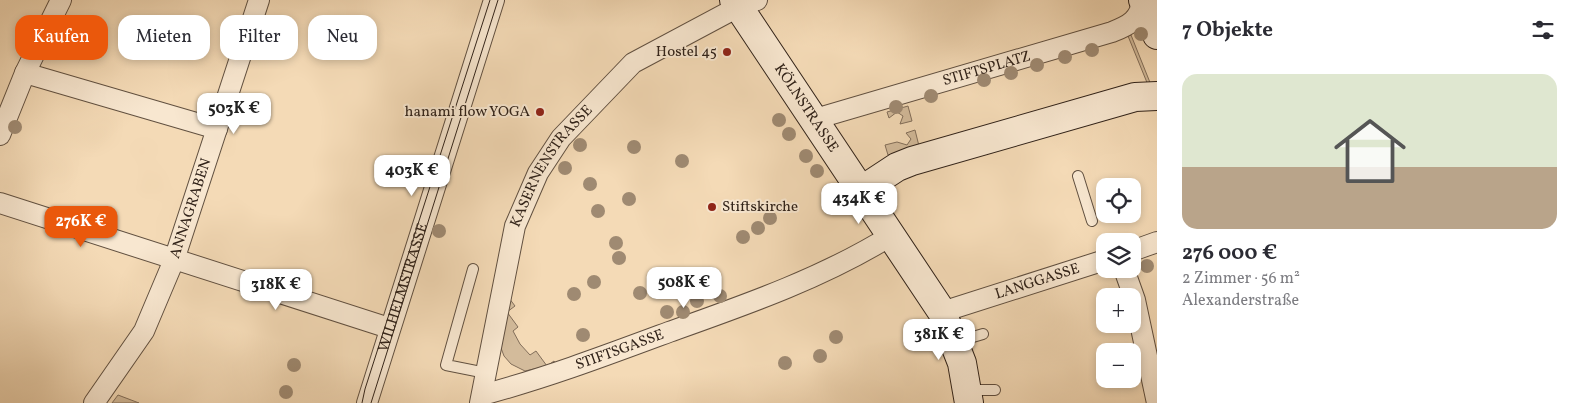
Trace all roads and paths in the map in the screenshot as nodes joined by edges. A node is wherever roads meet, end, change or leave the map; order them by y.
1 (61, 0) edge
2 (259, 0) edge
3 (494, 0) edge
4 (1143, 0) edge
5 (743, 2) edge
6 (1157, 35) edge
7 (24, 73) junction
8 (1157, 96) edge
9 (4, 109) edge
10 (815, 119) junction
11 (217, 128) junction
12 (0, 135) edge
13 (1078, 176) dead end
14 (862, 190) junction
15 (0, 203) edge
16 (1092, 221) dead end
17 (892, 235) junction
18 (1157, 242) edge
19 (1141, 248) edge
20 (1096, 259) edge
21 (174, 260) junction
22 (473, 269) dead end
23 (1127, 278) edge
24 (942, 312) junction
25 (389, 328) junction
26 (983, 334) dead end
27 (955, 342) junction
28 (486, 373) junction
29 (995, 390) dead end
30 (968, 396) edge
31 (481, 399) edge
32 (94, 403) edge
33 (366, 403) edge
34 (1157, 403) edge

1 - 7 street
2 - 11 street, ANNAGRABEN
3 - 25 street, WILHELMSTRASSE
4 - 6 street
4 - 10 street, STIFTSPLATZ
5 - 10 street, KÖLNSTRASSE
5 - 28 street, KASERNENSTRASSE
7 - 9 street
7 - 11 street
8 - 14 street
9 - 12 street
10 - 14 street, KÖLNSTRASSE
11 - 21 street, ANNAGRABEN
13 - 16 lane
14 - 17 street, KÖLNSTRASSE
15 - 21 street
17 - 24 street, KÖLNSTRASSE
17 - 31 street, STIFTSGASSE
18 - 19 street
20 - 24 street, LANGGASSE
21 - 25 street
21 - 32 street, ANNAGRABEN
22 - 28 lane
23 - 34 street
24 - 27 street, KÖLNSTRASSE
25 - 33 street, WILHELMSTRASSE
26 - 27 lane
27 - 30 street, KÖLNSTRASSE
28 - 31 street, KASERNENSTRASSE
29 - 30 lane

